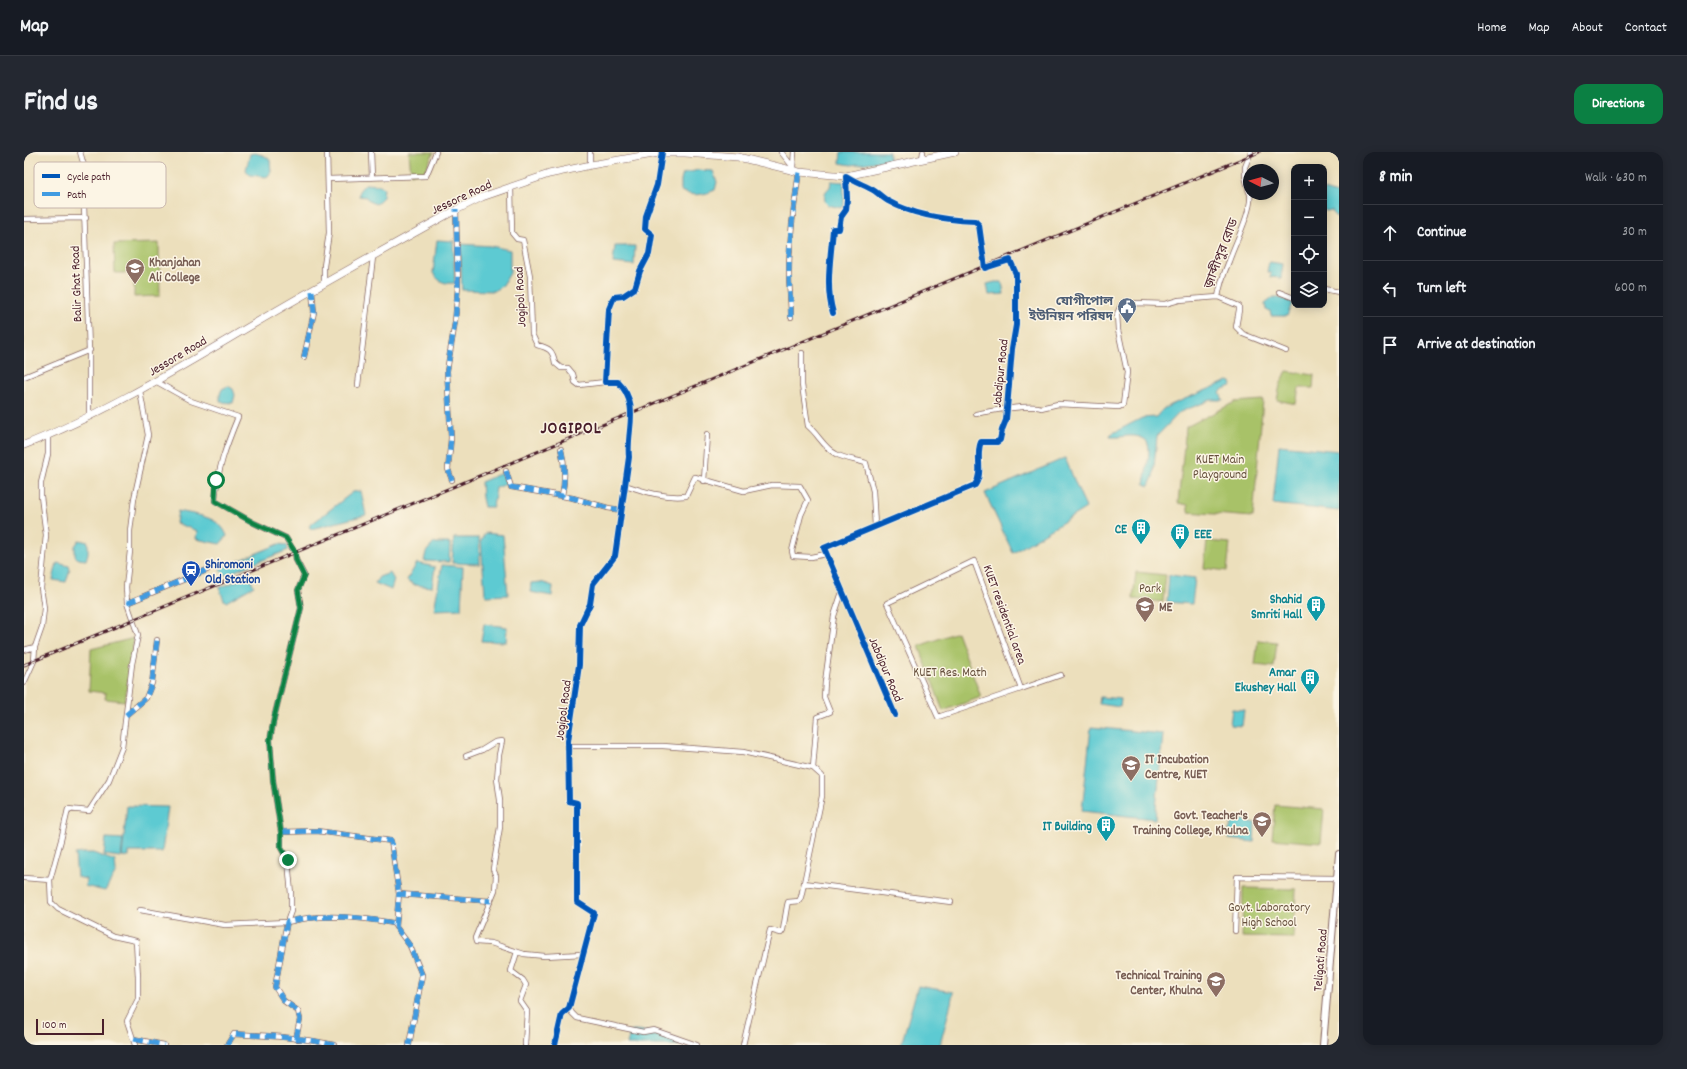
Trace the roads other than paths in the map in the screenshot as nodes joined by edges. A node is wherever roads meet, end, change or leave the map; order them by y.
1 (81, 152) edge
2 (327, 152) edge
3 (371, 152) edge
4 (436, 152) edge
5 (591, 152) edge
6 (660, 152) edge
7 (685, 152) edge
8 (734, 152) edge
9 (781, 152) edge
10 (794, 152) edge
11 (955, 152) edge
12 (1251, 152) edge
13 (724, 156) junction
14 (923, 156) edge
15 (85, 162) edge
16 (1246, 164) edge
17 (591, 165) junction
18 (795, 170) junction
19 (846, 176) junction
20 (372, 178) junction
21 (328, 179) junction
22 (511, 187) junction
23 (1251, 200) edge
24 (86, 208) edge
25 (456, 210) junction
26 (85, 218) junction
27 (24, 219) edge
28 (373, 256) junction
29 (324, 284) junction
30 (1327, 290) edge
31 (312, 291) junction
32 (1279, 292) dead end
33 (1339, 292) edge
34 (1218, 297) junction
35 (1291, 297) edge
36 (833, 313) dead end
37 (792, 316) dead end
38 (90, 350) junction
39 (1286, 351) dead end
40 (802, 353) dead end
41 (304, 358) dead end
42 (24, 377) edge
43 (157, 382) junction
44 (605, 382) junction
45 (358, 385) dead end
46 (140, 391) junction
47 (1006, 410) junction
48 (976, 414) dead end
49 (89, 417) junction
50 (707, 434) dead end
51 (48, 435) junction
52 (24, 445) edge
53 (561, 449) dead end
54 (506, 471) dead end
55 (452, 480) dead end
56 (704, 481) junction
57 (625, 485) junction
58 (562, 496) junction
59 (621, 510) junction
60 (875, 526) junction
61 (826, 554) junction
62 (207, 570) dead end
63 (842, 592) junction
64 (127, 603) junction
65 (157, 640) dead end
66 (35, 647) junction
67 (24, 650) edge
68 (1061, 675) dead end
69 (24, 683) edge
70 (1021, 688) junction
71 (126, 715) junction
72 (895, 715) dead end
73 (569, 746) junction
74 (466, 756) dead end
75 (813, 768) junction
76 (281, 832) junction
77 (1339, 854) edge
78 (1338, 868) edge
79 (24, 878) edge
80 (1337, 878) junction
81 (50, 880) junction
82 (804, 883) junction
83 (399, 894) junction
84 (491, 901) junction
85 (951, 902) dead end
86 (140, 910) dead end
87 (287, 922) junction
88 (396, 927) junction
89 (1235, 930) dead end
90 (517, 952) junction
91 (583, 954) junction
92 (569, 1008) junction
93 (134, 1039) junction
94 (296, 1039) junction
95 (135, 1045) edge
96 (164, 1045) edge
97 (227, 1045) edge
98 (334, 1045) edge
99 (409, 1045) edge
100 (525, 1045) edge
101 (555, 1045) edge
102 (697, 1045) edge
103 (743, 1045) edge
104 (1323, 1045) edge

1 - 15 street, Balir Ghat Road
2 - 21 street
3 - 20 street
4 - 20 street
5 - 17 street
6 - 7 highway, Jessore Road
6 - 17 highway, Jessore Road
6 - 44 street
7 - 13 highway, Jessore Road
8 - 13 street
9 - 18 street
10 - 18 street
11 - 14 highway, Jessore Road
12 - 16 street, জ়াব্দীপুর রোড
13 - 18 highway, Jessore Road
14 - 19 highway, Jessore Road
17 - 22 highway, Jessore Road
18 - 19 highway, Jessore Road
18 - 37 street
19 - 36 street
19 - 47 street, Jabdipur Road
20 - 21 street
21 - 29 street
22 - 25 highway, Jessore Road
22 - 44 street, Jogipol Road
23 - 34 street, জ়াব্দীপুর রোড
24 - 26 street, Balir Ghat Road
25 - 28 highway, Jessore Road
25 - 55 street
26 - 27 street
26 - 38 street, Balir Ghat Road
28 - 29 highway, Jessore Road
28 - 45 street
29 - 31 highway, Jessore Road
30 - 33 street
31 - 41 street
31 - 43 highway, Jessore Road
32 - 35 street
34 - 39 street
34 - 47 street, জ়াব্দীপুর রোড
38 - 42 street
38 - 49 street, Balir Ghat Road
40 - 60 street
43 - 46 highway, Jessore Road
43 - 76 street
44 - 57 street, Jogipol Road
46 - 49 highway, Jessore Road
46 - 64 street
47 - 48 street
47 - 60 street, Jabdipur Road
49 - 51 highway, Jessore Road
50 - 56 street
51 - 52 highway, Jessore Road
51 - 66 street
53 - 58 street
54 - 58 street
56 - 57 street
56 - 61 street
57 - 59 street, Jogipol Road
58 - 59 street
59 - 73 street, Jogipol Road
60 - 61 street, Jabdipur Road
61 - 63 street, Jabdipur Road
62 - 64 street
63 - 72 street, Jabdipur Road
63 - 75 street
64 - 71 street
65 - 71 street
66 - 67 street
66 - 69 street
68 - 70 street
70 - 70 street, KUET residential area
71 - 81 street
73 - 75 street
73 - 91 street, Jogipol Road
74 - 84 street
75 - 82 street
76 - 83 street
76 - 87 street
77 - 78 main road, Teligati Road
78 - 80 main road, Teligati Road
79 - 81 street
80 - 89 street
80 - 104 main road, Teligati Road
81 - 93 street
82 - 85 street
82 - 103 street
83 - 84 street
83 - 88 street
84 - 90 street
86 - 87 street
87 - 88 street
87 - 94 street
88 - 99 street
90 - 91 street
90 - 100 street
91 - 92 street, Jogipol Road
92 - 101 street, Jogipol Road
92 - 102 street
93 - 95 street
93 - 96 street
94 - 97 street
94 - 98 street

